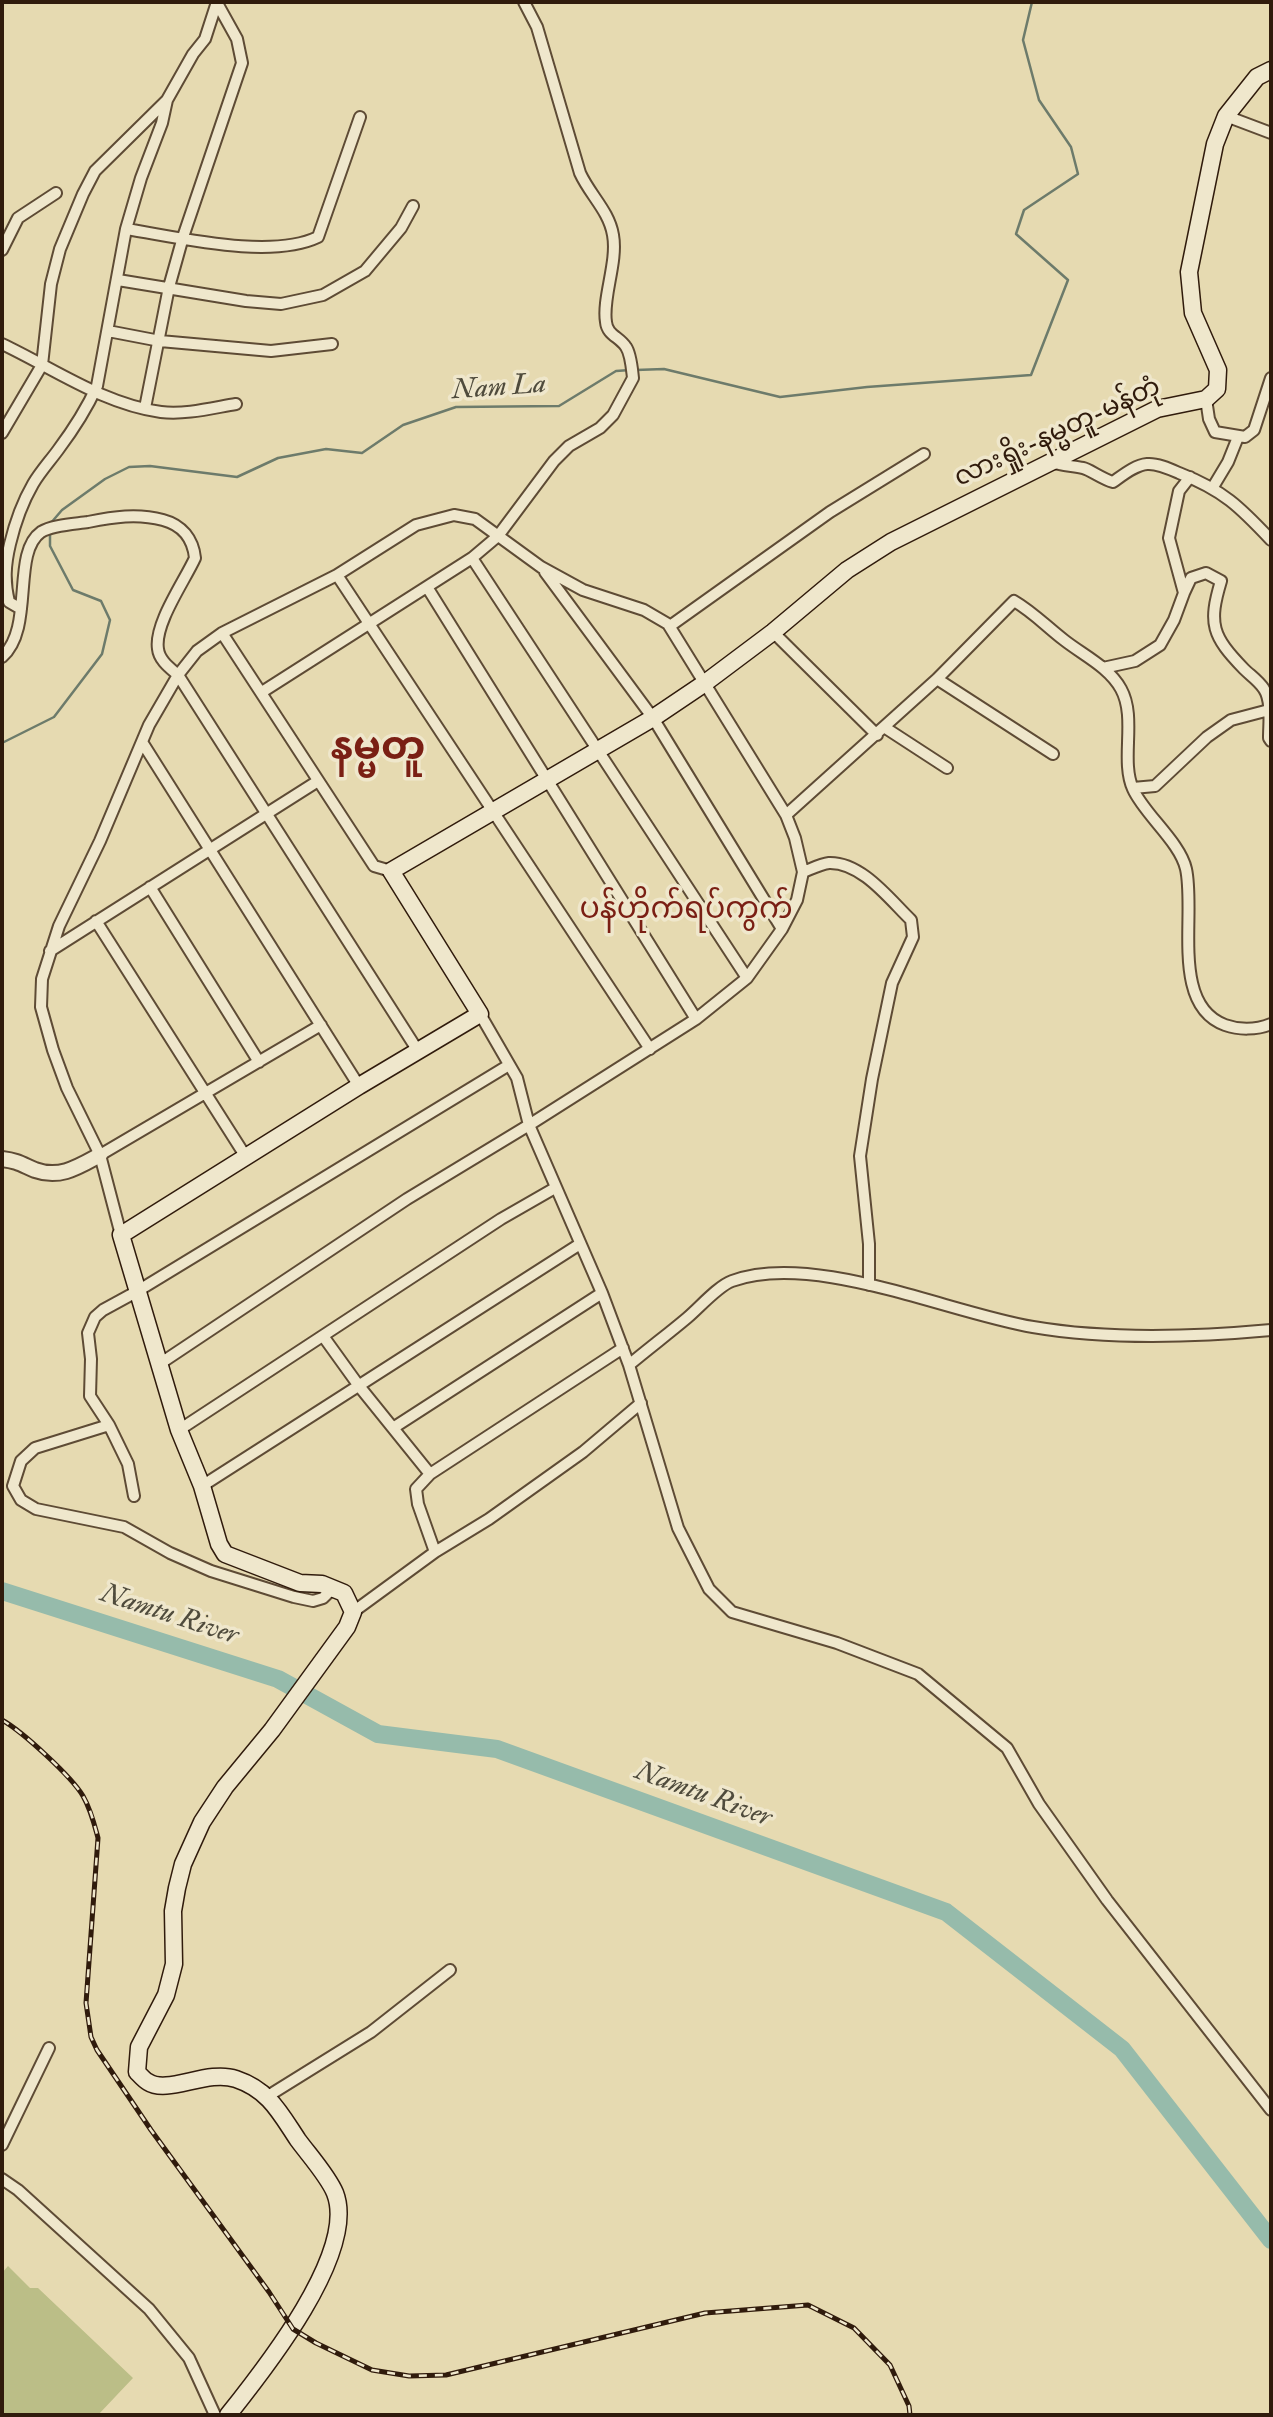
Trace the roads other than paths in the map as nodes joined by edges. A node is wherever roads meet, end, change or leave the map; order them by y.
1 (217, 2) edge
2 (524, 2) edge
3 (1271, 70) edge
4 (167, 100) junction
5 (1226, 116) junction
6 (360, 117) dead end
7 (1271, 133) edge
8 (55, 193) dead end
9 (413, 206) dead end
10 (126, 229) junction
11 (183, 237) junction
12 (2, 250) edge
13 (118, 280) junction
14 (169, 287) junction
15 (108, 331) junction
16 (160, 341) junction
17 (2, 344) edge
18 (332, 344) dead end
19 (43, 365) junction
20 (1271, 378) edge
21 (94, 392) junction
22 (1206, 399) junction
23 (236, 404) dead end
24 (145, 408) junction
25 (2, 433) edge
26 (1238, 437) junction
27 (924, 454) dead end
28 (1049, 462) junction
29 (1190, 477) junction
30 (1213, 487) junction
31 (498, 537) junction
32 (1271, 540) edge
33 (472, 558) junction
34 (541, 567) junction
35 (337, 575) junction
36 (427, 587) junction
37 (1184, 593) junction
38 (21, 609) junction
39 (370, 624) junction
40 (670, 626) junction
41 (773, 632) junction
42 (222, 634) junction
43 (2, 657) edge
44 (1103, 668) junction
45 (178, 675) junction
46 (937, 679) junction
47 (705, 683) junction
48 (262, 692) junction
49 (1269, 710) junction
50 (653, 718) junction
51 (880, 731) junction
52 (1271, 741) edge
53 (142, 742) junction
54 (598, 749) junction
55 (1053, 754) dead end
56 (947, 768) dead end
57 (547, 780) junction
58 (318, 781) junction
59 (1133, 788) junction
60 (494, 812) junction
61 (266, 813) junction
62 (786, 815) junction
63 (209, 849) junction
64 (391, 871) junction
65 (803, 872) junction
66 (150, 887) junction
67 (96, 921) junction
68 (782, 929) junction
69 (50, 951) junction
70 (747, 978) junction
71 (480, 1014) junction
72 (696, 1019) junction
73 (1271, 1024) edge
74 (321, 1025) junction
75 (650, 1049) junction
76 (418, 1051) junction
77 (259, 1062) junction
78 (509, 1065) junction
79 (359, 1086) junction
80 (205, 1093) junction
81 (529, 1125) junction
82 (100, 1155) junction
83 (246, 1157) junction
84 (2, 1159) edge
85 (555, 1188) junction
86 (121, 1235) junction
87 (580, 1244) junction
88 (869, 1285) junction
89 (136, 1292) junction
90 (602, 1293) junction
91 (1271, 1330) edge
92 (323, 1336) junction
93 (623, 1348) junction
94 (158, 1365) junction
95 (629, 1365) junction
96 (359, 1386) junction
97 (641, 1403) junction
98 (109, 1425) junction
99 (393, 1427) junction
100 (179, 1430) junction
101 (430, 1474) junction
102 (202, 1486) junction
103 (134, 1496) dead end
104 (435, 1552) junction
105 (333, 1588) junction
106 (350, 1620) junction
107 (450, 1970) dead end
108 (48, 2048) dead end
109 (268, 2096) junction
110 (1271, 2110) edge
111 (2, 2145) edge
112 (2, 2179) edge
113 (215, 2415) edge
114 (228, 2415) edge

1 - 4 street
1 - 11 street
2 - 31 street
3 - 5 main road
4 - 10 street
4 - 19 street
5 - 7 street
5 - 22 main road
6 - 11 street
8 - 12 street
9 - 14 street
10 - 11 street
10 - 13 street
11 - 14 street
13 - 14 street
13 - 15 street
14 - 16 street
15 - 16 street
15 - 21 street
16 - 18 street
16 - 24 street
17 - 19 street
19 - 21 street
19 - 25 street
20 - 26 street
21 - 24 street
21 - 38 street
22 - 26 street
22 - 28 main road, လားရှိုး-နမ္မတူ-မန်တုံ
23 - 24 street
26 - 30 street
27 - 40 street
28 - 29 street
28 - 41 main road, လားရှိုး-နမ္မတူ-မန်တုံ
29 - 30 street
29 - 37 street
30 - 32 street
31 - 33 street
31 - 34 street
31 - 35 street
33 - 36 street
33 - 54 street
34 - 40 street
34 - 50 street
35 - 39 street
35 - 42 street
36 - 39 street
36 - 57 street
37 - 44 street
37 - 49 street
38 - 43 street
38 - 45 street
39 - 48 street
39 - 60 street
40 - 47 street
41 - 47 main road, လားရှိုး-နမ္မတူ-မန်တုံ
41 - 51 street
42 - 45 street
42 - 48 street
44 - 46 street
44 - 59 street
45 - 53 street
45 - 61 street
46 - 51 street
46 - 55 street
47 - 50 main road, လားရှိုး-နမ္မတူ-မန်တုံ
47 - 62 street
48 - 58 street
49 - 52 street
49 - 59 street
50 - 54 main road, လားရှိုး-နမ္မတူ-မန်တုံ
50 - 68 street
51 - 56 street
51 - 62 street
53 - 63 street
53 - 69 street
54 - 57 main road, လားရှိုး-နမ္မတူ-မန်တုံ
54 - 70 street
57 - 60 main road, လားရှိုး-နမ္မတူ-မန်တုံ
57 - 72 street
58 - 61 street
58 - 64 street
59 - 73 street
60 - 64 main road, လားရှိုး-နမ္မတူ-မန်တုံ
60 - 75 street
61 - 63 street
61 - 76 street
62 - 65 street
63 - 66 street
63 - 74 street
64 - 71 main road
65 - 68 street
65 - 88 street
66 - 67 street
66 - 77 street
67 - 69 street
67 - 80 street
68 - 70 street
69 - 82 street
70 - 72 street
71 - 76 main road
71 - 78 street
72 - 75 street
74 - 77 street
74 - 79 street
75 - 81 street
76 - 79 main road
77 - 80 street
78 - 81 street
78 - 89 street
79 - 83 main road
80 - 82 street
80 - 83 street
81 - 85 street
81 - 94 street
82 - 84 street
82 - 86 street
83 - 86 main road
85 - 87 street
85 - 92 street
86 - 89 main road
87 - 90 street
87 - 96 street
88 - 91 street
88 - 95 street
89 - 94 main road
89 - 98 street
90 - 93 street
90 - 99 street
92 - 96 street
92 - 100 street
93 - 95 street
93 - 101 street
94 - 100 main road
95 - 97 street
96 - 99 street
96 - 102 street
97 - 104 street
97 - 110 street
98 - 103 street
98 - 105 street
99 - 101 street
100 - 102 main road
101 - 104 street
102 - 105 main road
104 - 106 street
105 - 106 main road
106 - 109 main road
107 - 109 street
108 - 111 street
109 - 114 main road
112 - 113 street

